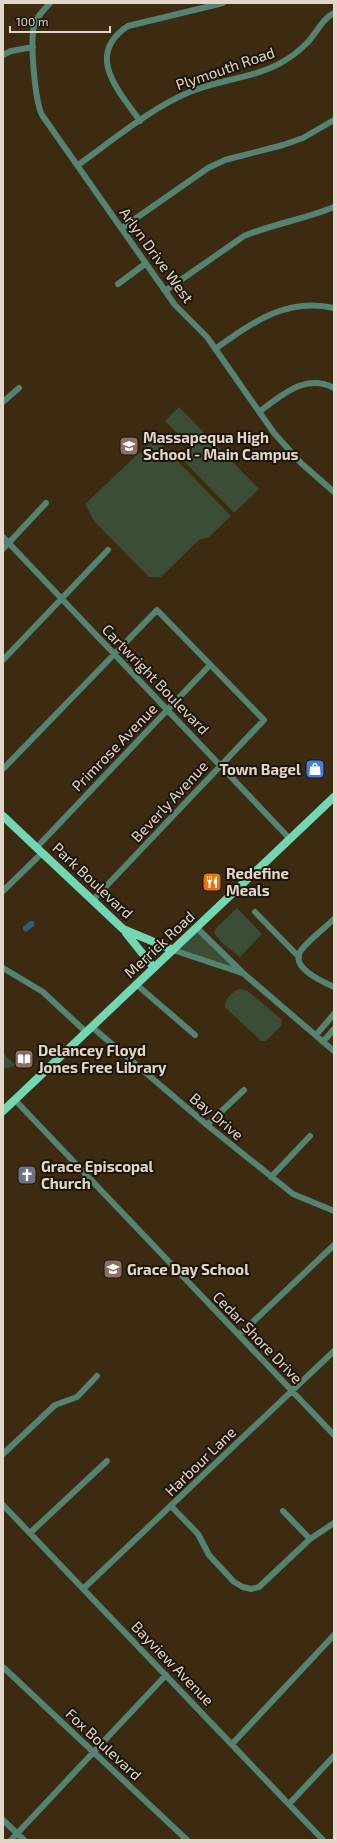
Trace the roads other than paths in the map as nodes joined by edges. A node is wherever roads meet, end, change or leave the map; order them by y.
1 (50, 3) edge
2 (222, 3) edge
3 (334, 13) edge
4 (33, 47) junction
5 (3, 55) edge
6 (334, 120) edge
7 (140, 121) junction
8 (78, 165) junction
9 (334, 207) edge
10 (122, 228) junction
11 (145, 264) junction
12 (118, 284) dead end
13 (165, 291) junction
14 (334, 308) edge
15 (215, 349) junction
16 (19, 388) dead end
17 (334, 388) edge
18 (3, 402) edge
19 (259, 412) junction
20 (334, 492) edge
21 (46, 503) dead end
22 (3, 537) edge
23 (8, 543) junction
24 (3, 549) edge
25 (108, 550) dead end
26 (61, 598) junction
27 (114, 653) junction
28 (3, 660) edge
29 (210, 665) junction
30 (168, 709) junction
31 (221, 765) junction
32 (3, 769) edge
33 (334, 798) edge
34 (3, 816) edge
35 (290, 839) junction
36 (40, 850) junction
37 (3, 891) edge
38 (93, 900) junction
39 (255, 912) dead end
40 (334, 919) edge
41 (197, 928) junction
42 (123, 929) junction
43 (173, 950) junction
44 (299, 957) junction
45 (3, 968) edge
46 (154, 968) junction
47 (244, 974) junction
48 (137, 985) junction
49 (334, 987) edge
50 (334, 1014) edge
51 (334, 1029) edge
52 (89, 1030) junction
53 (195, 1035) dead end
54 (316, 1035) junction
55 (323, 1042) junction
56 (334, 1051) edge
57 (244, 1090) dead end
58 (15, 1100) junction
59 (3, 1111) edge
60 (207, 1125) junction
61 (310, 1136) dead end
62 (271, 1177) junction
63 (334, 1212) edge
64 (334, 1245) edge
65 (239, 1335) junction
66 (334, 1351) edge
67 (97, 1376) dead end
68 (292, 1391) junction
69 (334, 1435) edge
70 (3, 1454) edge
71 (107, 1461) dead end
72 (3, 1504) edge
73 (171, 1506) junction
74 (282, 1511) dead end
75 (334, 1523) edge
76 (30, 1533) junction
77 (310, 1540) junction
78 (83, 1589) junction
79 (334, 1635) edge
80 (3, 1667) edge
81 (166, 1675) junction
82 (232, 1744) junction
83 (94, 1752) junction
84 (334, 1756) edge
85 (289, 1804) junction
86 (3, 1820) edge
87 (17, 1833) junction
88 (11, 1840) edge
89 (24, 1840) edge
90 (187, 1840) edge
91 (323, 1840) edge

1 - 4 street, Arlyn Drive West
2 - 7 street
3 - 7 street, Plymouth Road
4 - 5 street
4 - 8 street, Arlyn Drive West
6 - 10 street
7 - 8 street, Plymouth Road
8 - 10 street, Arlyn Drive West
9 - 13 street
10 - 11 street, Arlyn Drive West
11 - 12 street
11 - 13 street, Arlyn Drive West
13 - 15 street, Arlyn Drive West
14 - 15 street
15 - 19 street, Arlyn Drive West
16 - 18 street
17 - 19 street
19 - 20 street, Arlyn Drive West
21 - 23 street
22 - 23 street, Cartwright Boulevard
23 - 24 street
23 - 26 street, Cartwright Boulevard
25 - 26 street
26 - 27 street, Cartwright Boulevard
26 - 28 street
27 - 29 street
27 - 30 street, Cartwright Boulevard
27 - 32 street
29 - 30 street, Primrose Avenue
29 - 31 street, Beverly Avenue
30 - 31 street, Cartwright Boulevard
30 - 36 street, Primrose Avenue
31 - 35 street, Cartwright Boulevard
31 - 38 street, Beverly Avenue
33 - 35 main road, Merrick Road
34 - 36 main road, Park Boulevard
35 - 41 main road, Merrick Road
36 - 37 street, Primrose Avenue
36 - 38 main road, Park Boulevard
38 - 42 main road, Park Boulevard
39 - 44 street
40 - 44 street
41 - 43 main road, Merrick Road
41 - 47 street
42 - 43 main road, Park Boulevard
42 - 46 main road
43 - 46 main road, Merrick Road
43 - 47 street
44 - 49 street
45 - 52 street, Bay Drive
46 - 48 main road, Merrick Road
47 - 54 street
48 - 52 main road, Merrick Road
48 - 53 street
50 - 54 street
51 - 55 street
52 - 58 main road, Merrick Road
52 - 60 street, Bay Drive
54 - 55 street
55 - 56 street
57 - 60 street
58 - 59 main road, Merrick Road
58 - 65 street, Cedar Shore Drive
60 - 62 street, Bay Drive
61 - 62 street
62 - 63 street, Bay Drive
64 - 65 street
65 - 68 street, Cedar Shore Drive
66 - 68 street, Harbour Lane
67 - 70 street
68 - 69 street, Cedar Shore Drive
68 - 73 street, Harbour Lane
71 - 76 street
72 - 76 street, Bayview Avenue
73 - 77 street
73 - 78 street, Harbour Lane
74 - 77 street
75 - 77 street
76 - 78 street, Bayview Avenue
78 - 81 street, Bayview Avenue
79 - 82 street
80 - 83 street, Fox Boulevard
81 - 82 street, Bayview Avenue
81 - 83 street
82 - 85 street, Bayview Avenue
83 - 87 street
83 - 90 street, Fox Boulevard
84 - 85 street
85 - 91 street, Bayview Avenue
86 - 87 street
87 - 88 street
87 - 89 street

